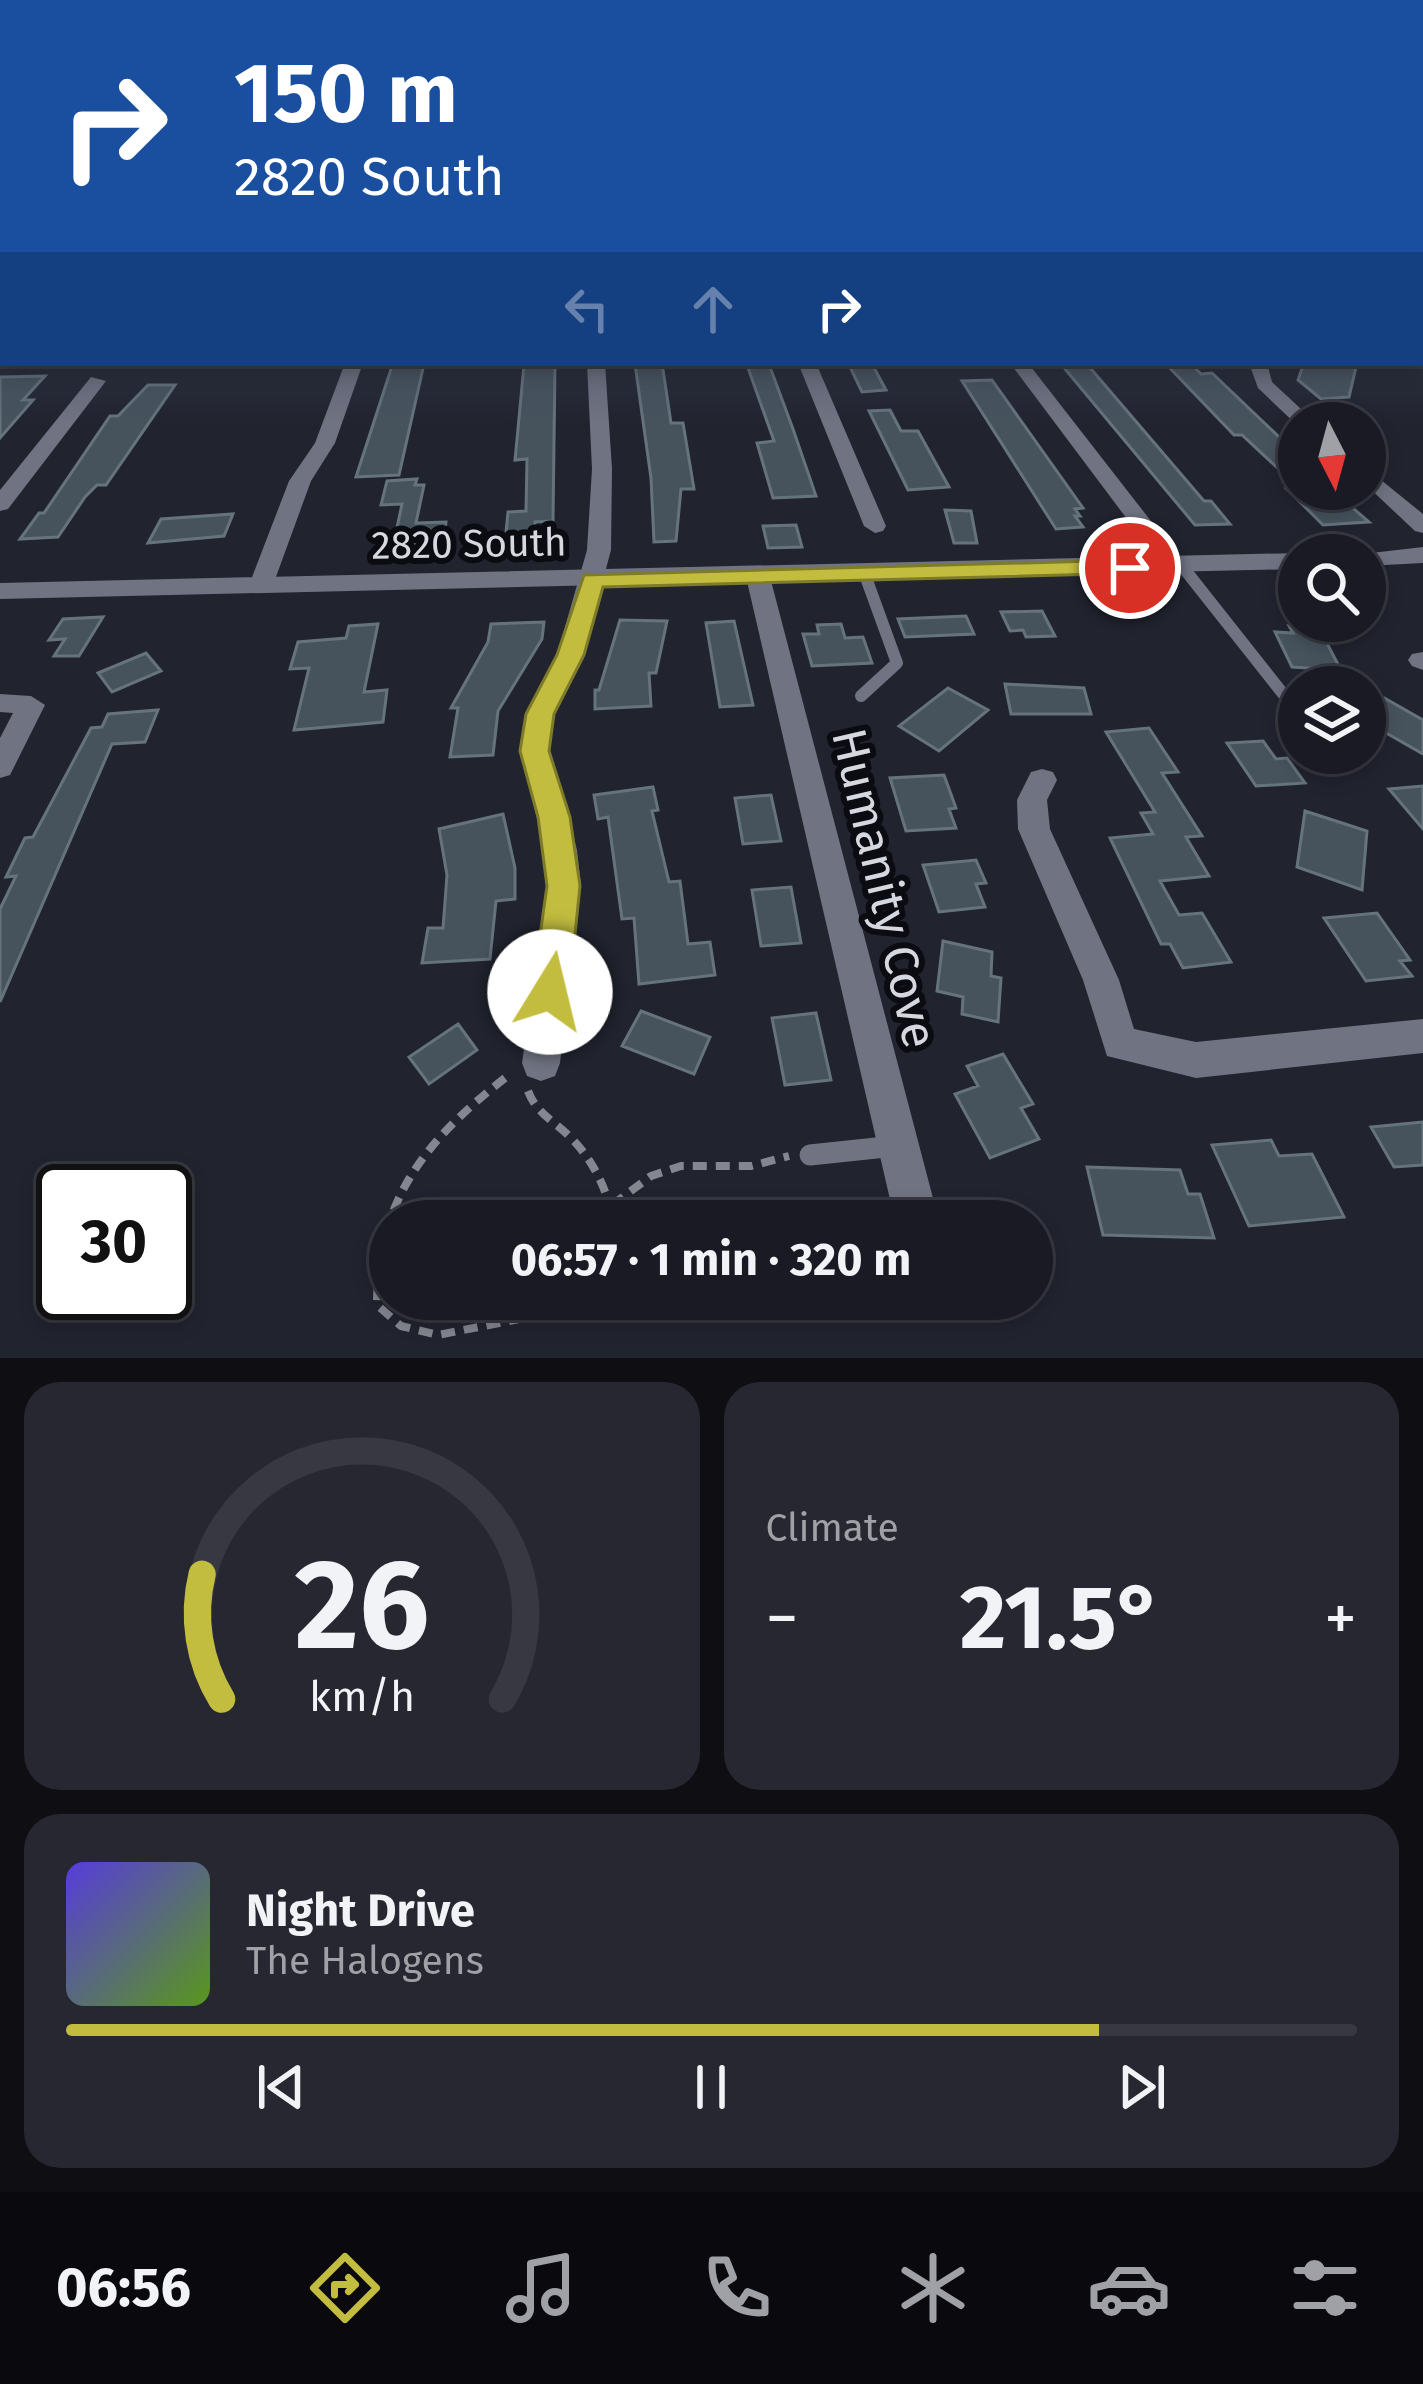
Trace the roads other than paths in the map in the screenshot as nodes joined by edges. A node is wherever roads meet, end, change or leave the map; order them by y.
1 (353, 366) edge
2 (596, 366) edge
3 (809, 366) edge
4 (1021, 366) edge
5 (1259, 366) edge
6 (97, 381) dead end
7 (1283, 402) edge
8 (1386, 492) edge
9 (0, 504) edge
10 (875, 526) dead end
11 (1423, 526) edge
12 (1423, 555) edge
13 (1386, 557) edge
14 (1278, 562) edge
15 (1178, 566) junction
16 (865, 574) junction
17 (758, 578) junction
18 (592, 580) junction
19 (261, 585) junction
20 (0, 591) edge
21 (1278, 688) edge
22 (861, 696) dead end
23 (0, 703) edge
24 (0, 767) edge
25 (1042, 780) dead end
26 (1423, 1036) edge
27 (535, 1077) road end
28 (897, 1145) junction
29 (800, 1156) road end
30 (911, 1200) edge

1 - 19 street
2 - 18 street
3 - 10 street
4 - 15 street
5 - 7 street
6 - 9 street
8 - 11 street
12 - 13 street
14 - 15 street, 2820 South
15 - 16 street, 2820 South
15 - 21 lane
16 - 17 street, 2820 South
16 - 22 lane
17 - 18 street, 2820 South
17 - 28 street, Humanity Cove
18 - 19 street, 2820 South
18 - 27 street
19 - 20 street, 2820 South
23 - 24 street
25 - 26 street
28 - 29 lane
28 - 30 street, Humanity Cove

